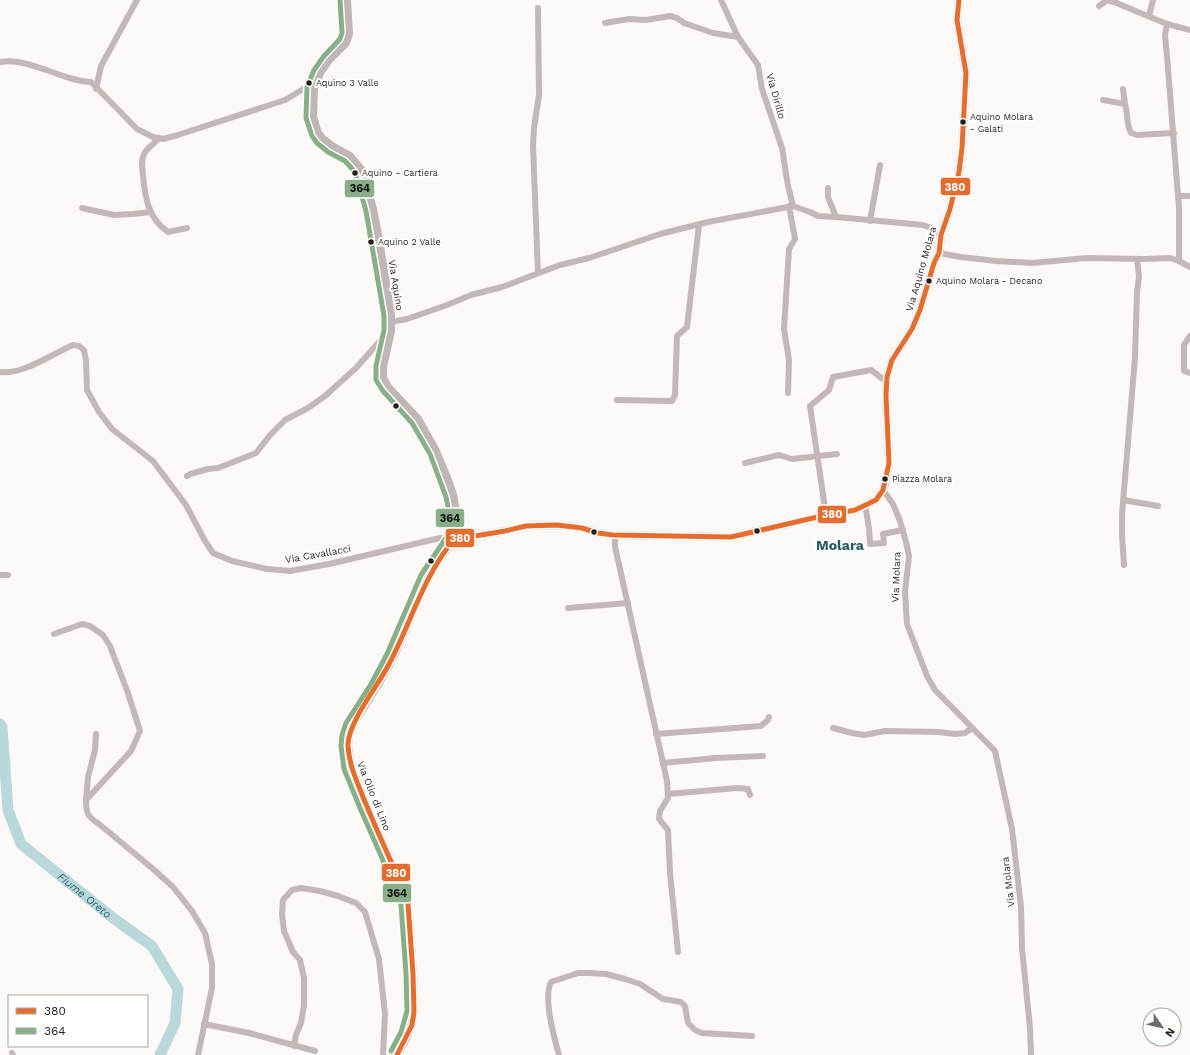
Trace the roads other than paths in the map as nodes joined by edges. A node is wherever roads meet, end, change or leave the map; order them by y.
1 (137, 0) edge
2 (347, 0) edge
3 (721, 0) edge
4 (959, 0) edge
5 (1153, 0) edge
6 (1099, 6) dead end
7 (538, 8) dead end
8 (1149, 16) junction
9 (605, 23) dead end
10 (1167, 24) junction
11 (1190, 30) edge
12 (738, 37) junction
13 (0, 62) edge
14 (314, 88) junction
15 (96, 89) junction
16 (1124, 89) dead end
17 (1103, 100) dead end
18 (1125, 104) junction
19 (1174, 134) junction
20 (159, 138) junction
21 (880, 165) dead end
22 (828, 188) dead end
23 (1178, 196) junction
24 (1190, 196) edge
25 (791, 206) junction
26 (82, 208) dead end
27 (151, 212) junction
28 (836, 217) junction
29 (870, 221) junction
30 (699, 224) junction
31 (187, 228) dead end
32 (941, 235) junction
33 (938, 253) junction
34 (1137, 259) junction
35 (1179, 261) junction
36 (1190, 267) edge
37 (538, 273) junction
38 (391, 322) junction
39 (1190, 336) edge
40 (389, 339) junction
41 (0, 372) edge
42 (1190, 373) edge
43 (886, 382) junction
44 (788, 393) dead end
45 (617, 400) dead end
46 (837, 454) dead end
47 (818, 456) junction
48 (745, 463) dead end
49 (187, 476) dead end
50 (882, 490) junction
51 (1123, 500) junction
52 (865, 505) junction
53 (1158, 506) dead end
54 (826, 515) junction
55 (903, 530) junction
56 (616, 535) junction
57 (455, 538) junction
58 (1124, 565) dead end
59 (0, 575) edge
60 (8, 575) dead end
61 (628, 603) junction
62 (568, 608) dead end
63 (54, 634) dead end
64 (769, 717) dead end
65 (833, 728) dead end
66 (972, 728) junction
67 (96, 734) dead end
68 (656, 734) junction
69 (763, 756) dead end
70 (663, 763) junction
71 (668, 794) junction
72 (750, 796) dead end
73 (86, 800) junction
74 (678, 952) dead end
75 (204, 1024) junction
76 (752, 1036) dead end
77 (294, 1046) junction
78 (316, 1051) dead end
79 (198, 1055) edge
80 (383, 1055) edge
81 (396, 1055) edge
82 (558, 1055) edge
83 (1031, 1055) edge

1 - 15 street
2 - 14 street, Via Aquino
3 - 12 street, Via Dirillo
4 - 32 street, Via Aquino Molara
5 - 8 street
6 - 8 street
7 - 37 street
8 - 10 street
9 - 12 street
10 - 11 street
10 - 19 street
12 - 25 street, Via Dirillo
13 - 15 street
14 - 20 street
14 - 38 street, Via Aquino
15 - 20 street
16 - 18 street
17 - 18 street
18 - 19 street
19 - 23 street
20 - 27 street
21 - 29 street
22 - 28 street
23 - 24 street
23 - 35 street
25 - 28 street
25 - 30 street
25 - 44 street, Via Dirillo
26 - 27 street
27 - 31 street
28 - 29 street
29 - 32 street
30 - 37 street
30 - 45 street
32 - 33 street, Via Aquino Molara
33 - 34 street
33 - 43 street, Via Aquino Molara
34 - 35 street
34 - 51 street
35 - 36 street
37 - 38 street
38 - 40 street, Via Aquino
39 - 42 street
40 - 49 street
40 - 57 street, Via Aquino
41 - 57 street, Via Cavallacci
43 - 47 street
43 - 50 street, Via Aquino Molara
46 - 47 street
47 - 48 street
47 - 54 street
50 - 52 street
50 - 55 street, Via Molara
51 - 53 street
51 - 58 street
52 - 54 street
52 - 55 street
54 - 56 street
55 - 66 street, Via Molara
56 - 57 street
56 - 61 street
57 - 81 street, Via Olio di Lino
59 - 60 street
61 - 62 street
61 - 68 street
63 - 73 street
64 - 68 street
65 - 66 street
66 - 83 street, Via Molara
67 - 73 street
68 - 70 street
69 - 70 street
70 - 71 street
71 - 72 street
71 - 74 street
73 - 75 street
75 - 77 street
75 - 79 street
76 - 82 street
77 - 78 street
77 - 80 street

